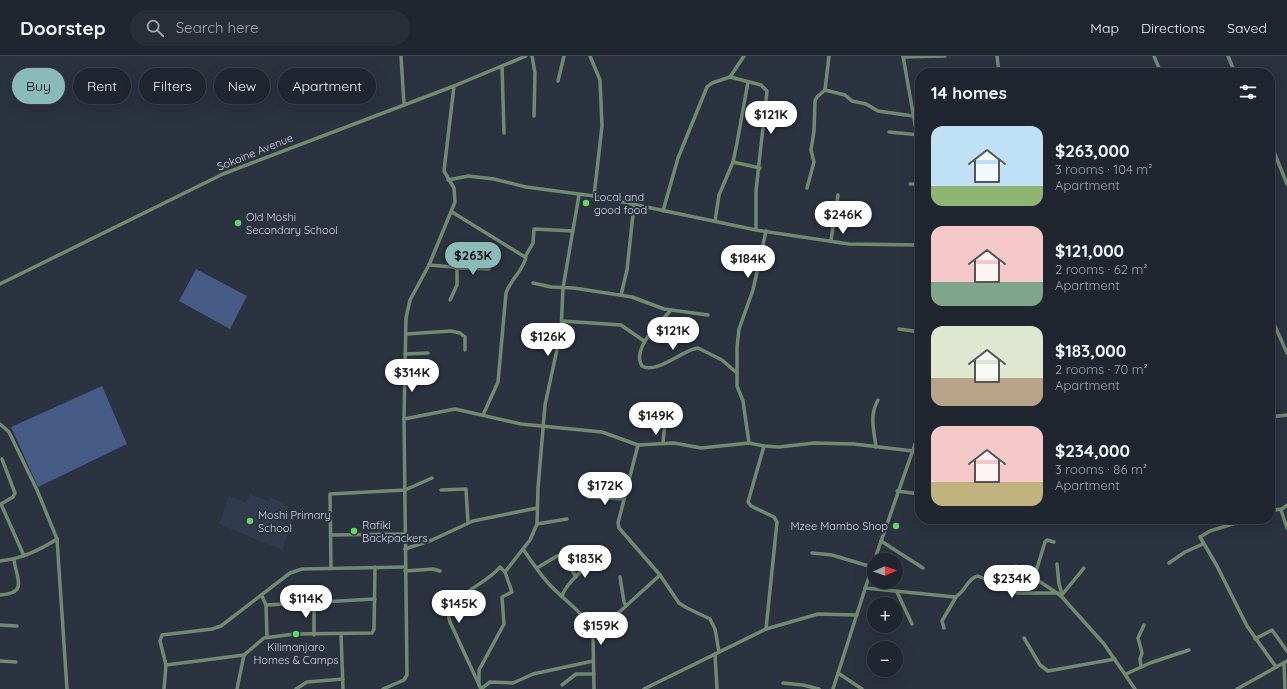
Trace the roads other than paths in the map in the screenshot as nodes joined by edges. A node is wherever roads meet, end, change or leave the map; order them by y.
1 (401, 56) edge
2 (526, 56) edge
3 (532, 56) edge
4 (564, 56) edge
5 (590, 56) edge
6 (744, 56) edge
7 (829, 56) edge
8 (903, 56) edge
9 (944, 56) edge
10 (997, 56) edge
11 (1154, 56) edge
12 (1228, 56) edge
13 (502, 66) junction
14 (998, 68) edge
15 (1159, 68) edge
16 (1234, 68) edge
17 (730, 77) junction
18 (558, 81) dead end
19 (748, 82) junction
20 (454, 86) junction
21 (825, 90) junction
22 (404, 104) junction
23 (534, 116) dead end
24 (913, 116) junction
25 (915, 122) edge
26 (889, 132) dead end
27 (504, 133) dead end
28 (915, 135) edge
29 (1275, 154) edge
30 (733, 162) junction
31 (760, 168) junction
32 (448, 180) junction
33 (910, 184) dead end
34 (915, 184) edge
35 (1287, 184) edge
36 (807, 188) dead end
37 (579, 195) junction
38 (838, 195) dead end
39 (594, 196) junction
40 (634, 205) junction
41 (663, 211) junction
42 (452, 212) junction
43 (715, 221) junction
44 (756, 230) junction
45 (573, 231) junction
46 (766, 231) junction
47 (831, 240) junction
48 (915, 246) edge
49 (526, 257) junction
50 (429, 265) junction
51 (456, 268) junction
52 (490, 269) dead end
53 (533, 283) dead end
54 (0, 284) edge
55 (563, 288) junction
56 (621, 295) junction
57 (450, 300) dead end
58 (671, 310) junction
59 (708, 315) dead end
60 (562, 322) junction
61 (1275, 326) edge
62 (899, 329) dead end
63 (915, 331) edge
64 (406, 334) junction
65 (644, 341) junction
66 (465, 350) dead end
67 (428, 353) dead end
68 (1287, 353) edge
69 (406, 354) junction
70 (737, 373) junction
71 (878, 400) dead end
72 (482, 415) junction
73 (1287, 415) edge
74 (1275, 416) edge
75 (404, 419) junction
76 (665, 420) dead end
77 (0, 424) edge
78 (543, 425) junction
79 (749, 442) junction
80 (663, 443) junction
81 (638, 444) junction
82 (764, 446) junction
83 (876, 447) junction
84 (915, 447) edge
85 (912, 451) junction
86 (2, 459) dead end
87 (432, 478) dead end
88 (404, 490) junction
89 (441, 490) dead end
90 (897, 491) junction
91 (915, 493) edge
92 (588, 496) dead end
93 (624, 499) junction
94 (1, 505) edge
95 (1287, 505) edge
96 (537, 508) junction
97 (1281, 509) junction
98 (1275, 510) edge
99 (567, 518) dead end
100 (468, 523) junction
101 (537, 524) junction
102 (1233, 524) edge
103 (1287, 528) edge
104 (405, 534) junction
105 (331, 535) junction
106 (57, 539) junction
107 (881, 541) junction
108 (1054, 542) dead end
109 (1204, 544) junction
110 (405, 549) junction
111 (523, 549) junction
112 (812, 553) dead end
113 (877, 553) edge
114 (24, 556) junction
115 (598, 557) dead end
116 (14, 560) junction
117 (0, 561) edge
118 (1169, 562) dead end
119 (1057, 564) dead end
120 (867, 566) edge
121 (1016, 566) dead end
122 (331, 568) junction
123 (375, 568) junction
124 (537, 568) junction
125 (923, 568) dead end
126 (1084, 568) dead end
127 (405, 569) junction
128 (440, 571) dead end
129 (505, 572) junction
130 (660, 575) junction
131 (576, 577) junction
132 (620, 577) dead end
133 (1034, 578) junction
134 (867, 582) edge
135 (865, 588) junction
136 (897, 592) junction
137 (1060, 594) junction
138 (0, 595) edge
139 (262, 596) junction
140 (562, 597) junction
141 (956, 597) junction
142 (374, 599) junction
143 (314, 602) junction
144 (266, 604) junction
145 (626, 606) junction
146 (857, 615) junction
147 (912, 624) dead end
148 (0, 625) edge
149 (1144, 625) dead end
150 (17, 626) dead end
151 (944, 628) dead end
152 (766, 629) junction
153 (341, 634) junction
154 (314, 635) junction
155 (593, 636) junction
156 (267, 637) junction
157 (1024, 638) dead end
158 (1255, 639) junction
159 (1189, 650) dead end
160 (1287, 651) edge
161 (717, 653) junction
162 (244, 655) junction
163 (1115, 659) junction
164 (0, 661) edge
165 (593, 661) junction
166 (16, 662) dead end
167 (1285, 662) edge
168 (166, 665) junction
169 (1141, 667) junction
170 (1276, 667) junction
171 (838, 673) junction
172 (594, 674) junction
173 (1126, 674) junction
174 (343, 679) junction
175 (783, 683) dead end
176 (562, 685) dead end
177 (480, 687) edge
178 (67, 689) edge
179 (164, 689) edge
180 (237, 689) edge
181 (296, 689) edge
182 (343, 689) edge
183 (383, 689) edge
184 (594, 689) edge
185 (644, 689) edge
186 (717, 689) edge
187 (819, 689) edge
188 (833, 689) edge
189 (862, 689) edge
190 (1135, 689) edge
191 (1238, 689) edge
192 (1285, 689) edge

1 - 22 street
2 - 13 street, Sokoine Avenue
3 - 23 street
4 - 18 street
5 - 39 street
6 - 17 street
7 - 21 street
8 - 9 street
8 - 24 street
10 - 14 street
11 - 15 street
12 - 16 street
13 - 20 street, Sokoine Avenue
13 - 27 street
17 - 19 street
17 - 41 street
19 - 30 street
19 - 31 street
20 - 22 street, Sokoine Avenue
20 - 32 street
21 - 24 street
21 - 36 street
22 - 54 street, Sokoine Avenue
24 - 25 street
26 - 28 street
29 - 35 street
30 - 31 street
30 - 43 street
31 - 44 street
32 - 37 street
32 - 42 street
33 - 34 street
37 - 39 street
37 - 45 street
38 - 47 street
39 - 40 street
40 - 41 street
40 - 56 street
41 - 43 street
42 - 49 street
42 - 50 street
43 - 44 street
44 - 46 street
45 - 49 street
45 - 55 street
46 - 47 street
46 - 70 street
47 - 48 street
49 - 72 street
50 - 51 street
50 - 64 street
51 - 52 street
51 - 57 street
53 - 55 street
55 - 56 street
55 - 60 street
56 - 58 street
58 - 59 street
58 - 65 street
60 - 65 street
60 - 78 street
61 - 68 street
62 - 63 street
64 - 66 street
64 - 69 street
65 - 70 street
67 - 69 street
69 - 75 street
70 - 79 street
71 - 83 street
72 - 75 street
72 - 78 street
73 - 74 street
75 - 88 street
76 - 80 street
77 - 106 street
78 - 81 street
78 - 96 street
79 - 80 street
79 - 82 street
80 - 81 street
81 - 93 street
82 - 83 street
82 - 152 street
83 - 85 street
84 - 85 street
85 - 90 street
86 - 94 street
87 - 88 street
88 - 104 street
88 - 105 street
89 - 100 street
90 - 91 street
90 - 107 street
92 - 93 street
93 - 130 street
94 - 114 street
95 - 97 street
96 - 100 street
96 - 101 street
97 - 98 street
97 - 103 street
99 - 101 street
100 - 110 street
101 - 111 street
102 - 109 street
104 - 105 street
104 - 110 street
105 - 122 street
106 - 114 street
106 - 178 street
107 - 113 street
107 - 125 street
108 - 133 street
109 - 118 street
109 - 158 street
110 - 127 street
111 - 124 street
111 - 129 street
112 - 120 street
114 - 116 street
115 - 131 street
116 - 117 street
116 - 138 street
119 - 137 street
121 - 133 street
122 - 123 street
122 - 139 street
123 - 127 street
123 - 142 street
124 - 131 street
124 - 140 street
126 - 137 street
127 - 128 street
127 - 183 street
129 - 177 street
129 - 177 street
130 - 145 street
130 - 161 street
131 - 140 street
132 - 145 street
133 - 137 street
134 - 135 street
135 - 136 street
135 - 146 street
136 - 141 street
136 - 147 street
137 - 141 street
137 - 163 street
139 - 144 street
139 - 168 street
140 - 155 street
141 - 151 street
142 - 143 street
142 - 153 street
143 - 144 street
143 - 154 street
144 - 156 street
145 - 155 street
146 - 152 street
146 - 171 street
148 - 150 street
149 - 169 street
152 - 161 street
153 - 154 street
153 - 174 street
154 - 156 street
155 - 165 street
156 - 162 street
157 - 163 street
158 - 160 street
158 - 170 street
159 - 169 street
161 - 185 street
161 - 186 street
162 - 168 street
162 - 180 street
163 - 173 street
164 - 166 street
165 - 172 street
165 - 177 street
167 - 170 street
167 - 192 street
168 - 179 street
169 - 173 street
170 - 191 street
171 - 188 street
171 - 189 street
172 - 176 street
172 - 184 street
173 - 190 street
174 - 181 street
174 - 182 street
175 - 187 street

